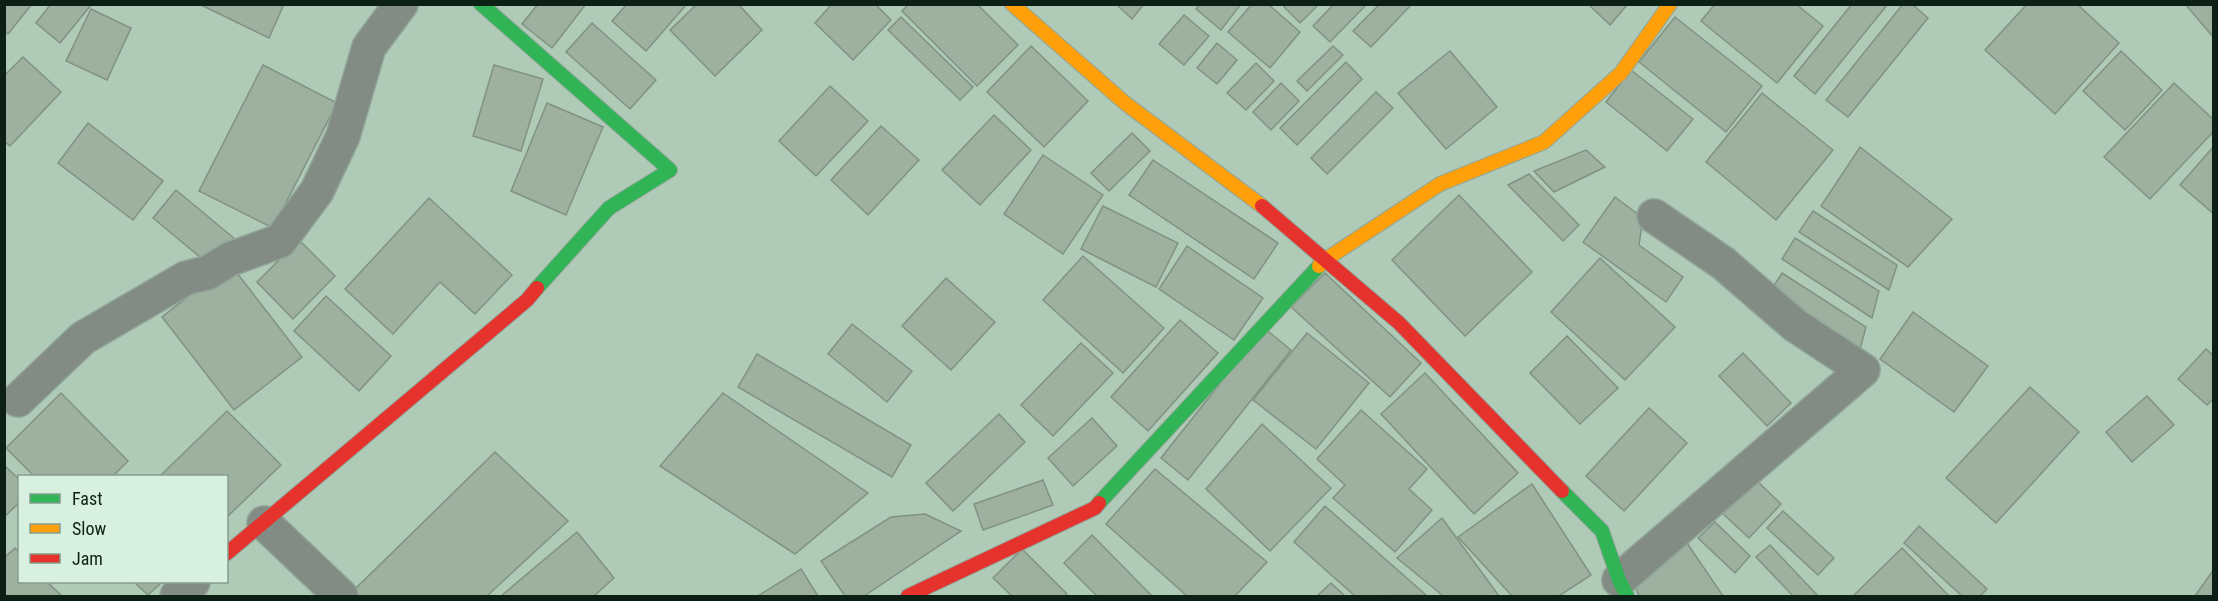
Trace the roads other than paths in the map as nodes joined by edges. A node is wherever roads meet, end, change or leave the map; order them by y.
1 (401, 4) edge
2 (481, 4) edge
3 (1012, 4) edge
4 (1670, 4) edge
5 (1654, 216) dead end
6 (1325, 260) junction
7 (9, 401) edge
8 (264, 523) junction
9 (228, 552) edge
10 (192, 583) edge
11 (1623, 588) edge
12 (177, 597) edge
13 (341, 597) edge
14 (908, 597) edge

1 - 7 street
2 - 8 street
3 - 6 street
4 - 6 street
5 - 11 street
6 - 11 street
6 - 14 street
8 - 9 street
8 - 13 street
10 - 12 street

